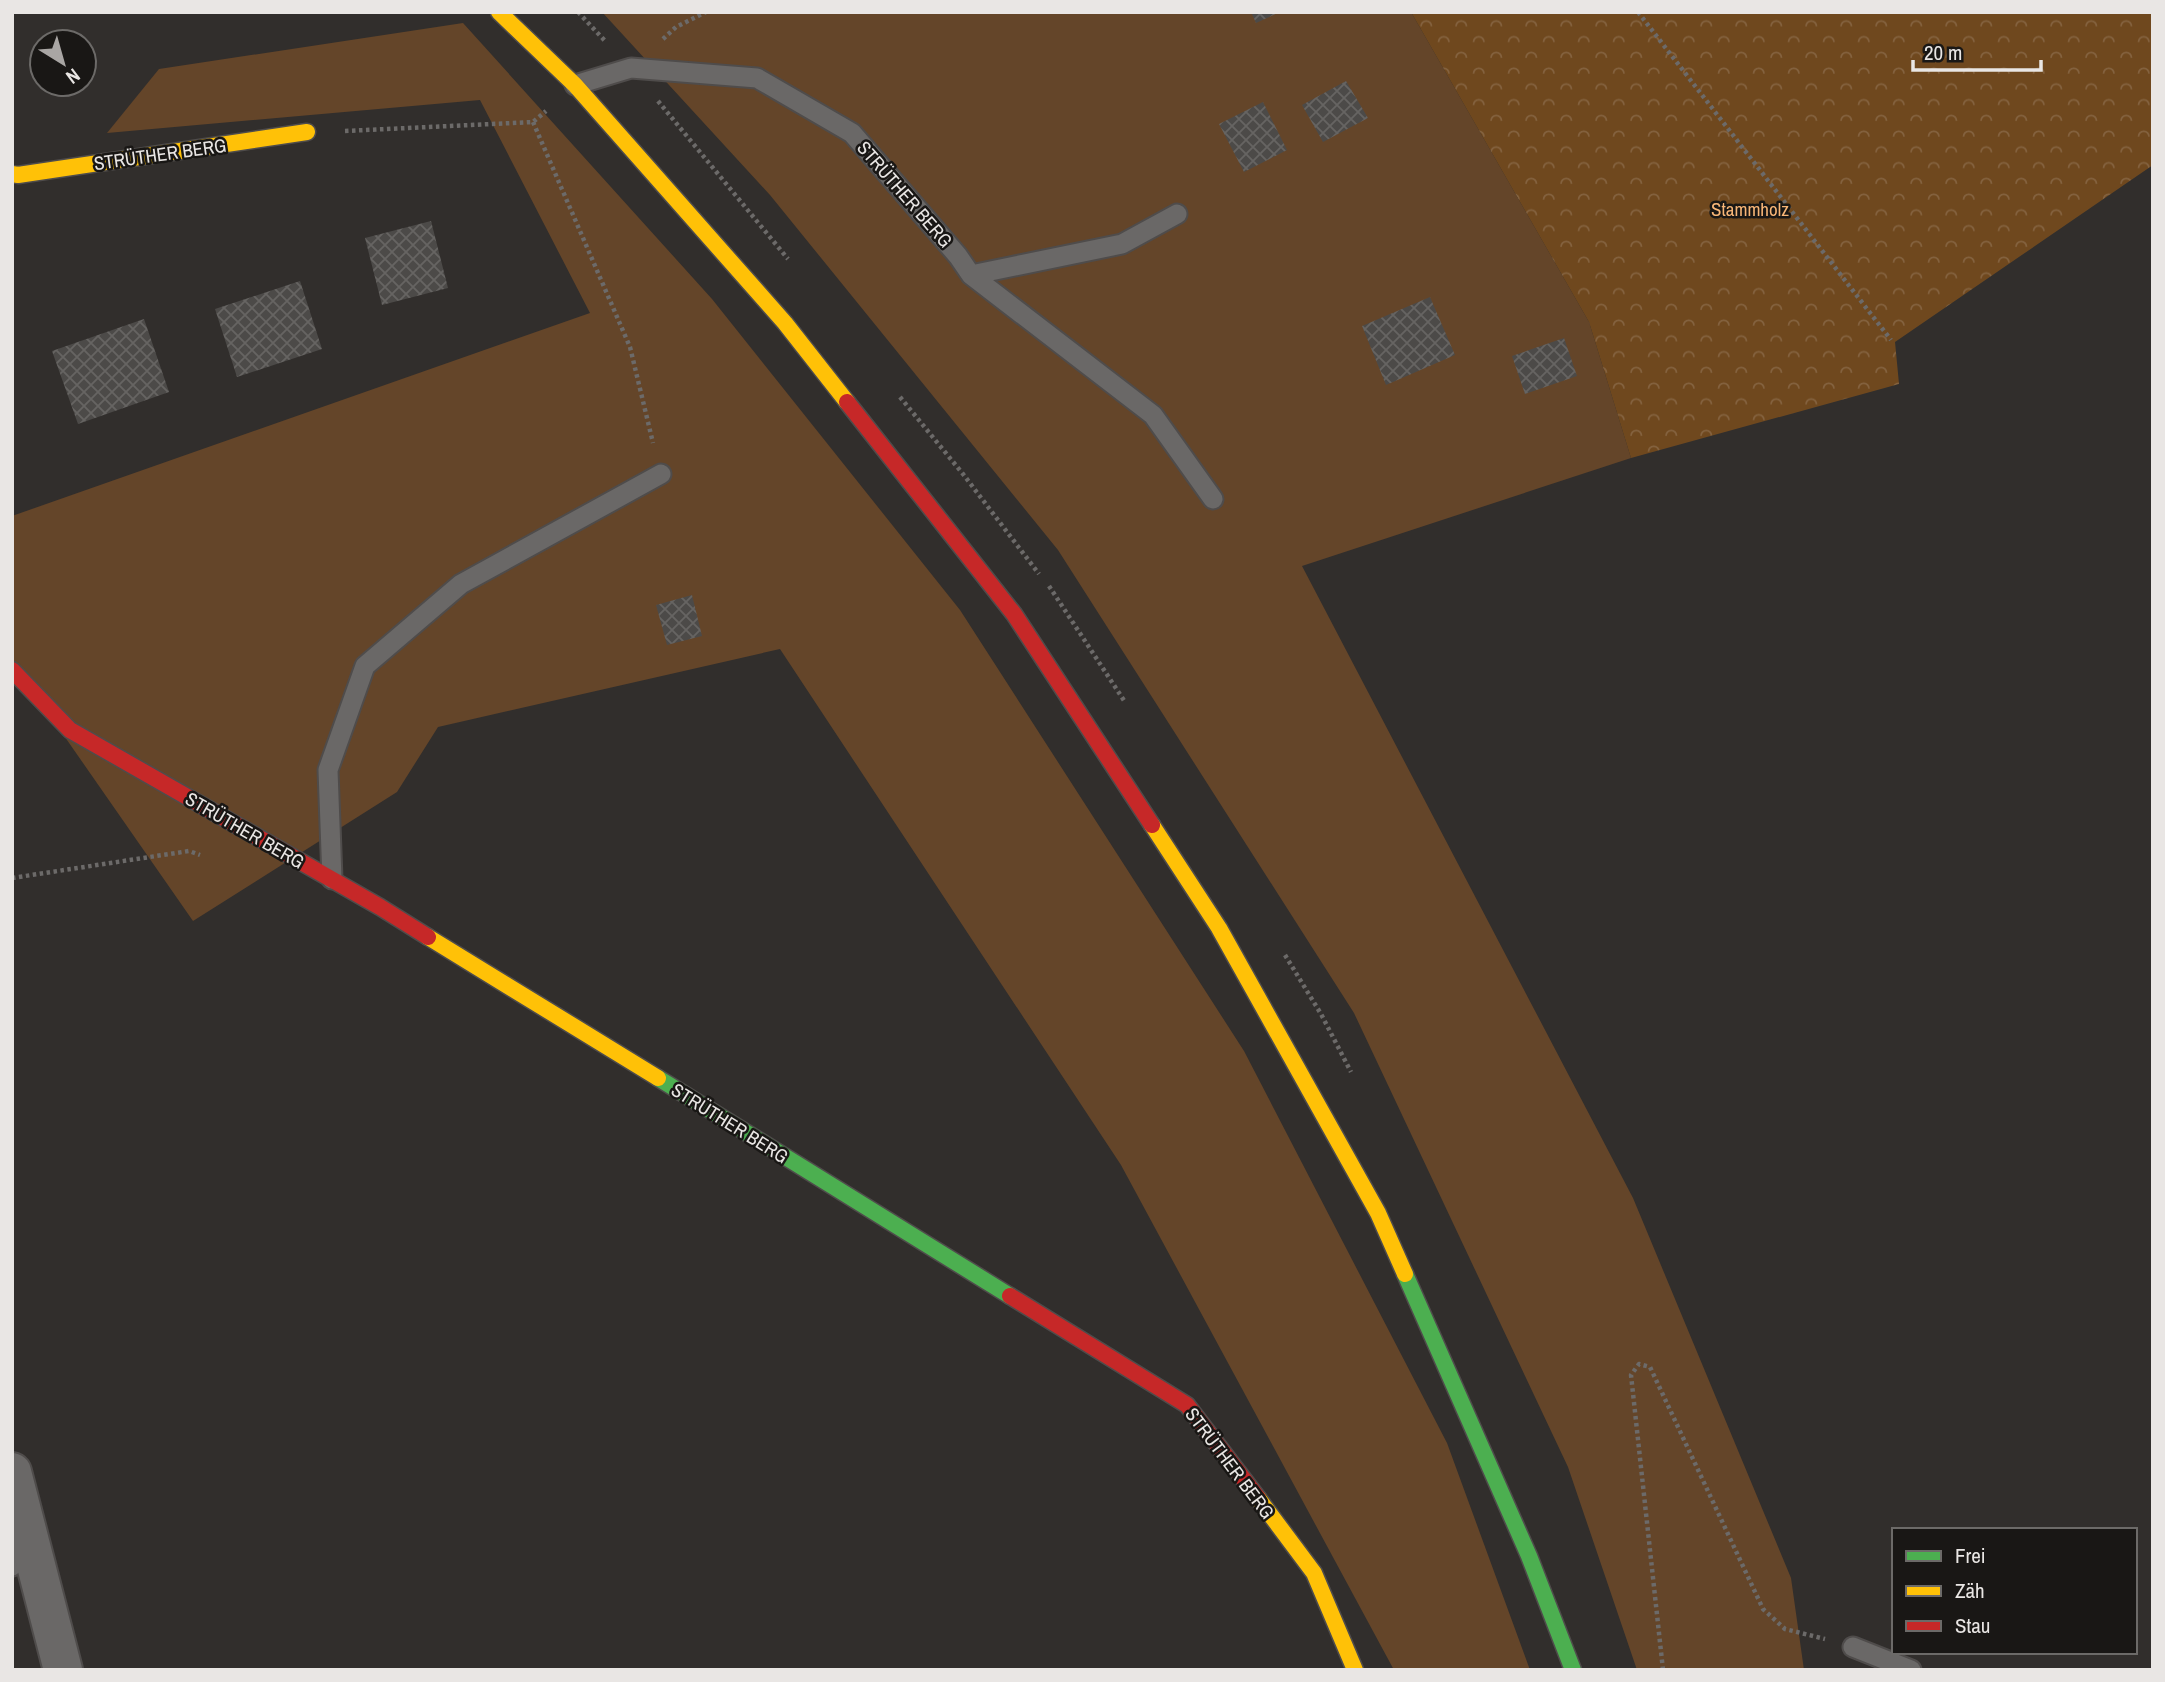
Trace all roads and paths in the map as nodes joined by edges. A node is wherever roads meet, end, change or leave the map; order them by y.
1 (499, 12) edge
2 (1638, 12) edge
3 (575, 85) junction
4 (533, 122) junction
5 (307, 132) joint
6 (12, 174) edge
7 (1178, 214) dead end
8 (971, 275) junction
9 (1891, 340) dead end
10 (661, 474) joint
11 (1213, 499) dead end
12 (12, 670) edge
13 (202, 856) dead end
14 (12, 878) edge
15 (332, 879) junction
16 (12, 1472) edge
17 (22, 1556) edge
18 (1853, 1647) joint
19 (63, 1670) edge
20 (1355, 1670) edge
21 (1573, 1670) edge
22 (1664, 1670) edge
23 (1911, 1670) edge

1 - 3 street
2 - 9 path
3 - 4 path
3 - 8 lane, STRÜTHER BERG
3 - 21 street
4 - 5 path
4 - 10 path
5 - 6 street, STRÜTHER BERG
7 - 8 lane
8 - 11 lane, STRÜTHER BERG
10 - 15 lane
12 - 15 street, STRÜTHER BERG
13 - 14 path
15 - 20 street, STRÜTHER BERG
16 - 17 street
17 - 19 street
18 - 22 path
18 - 23 lane

